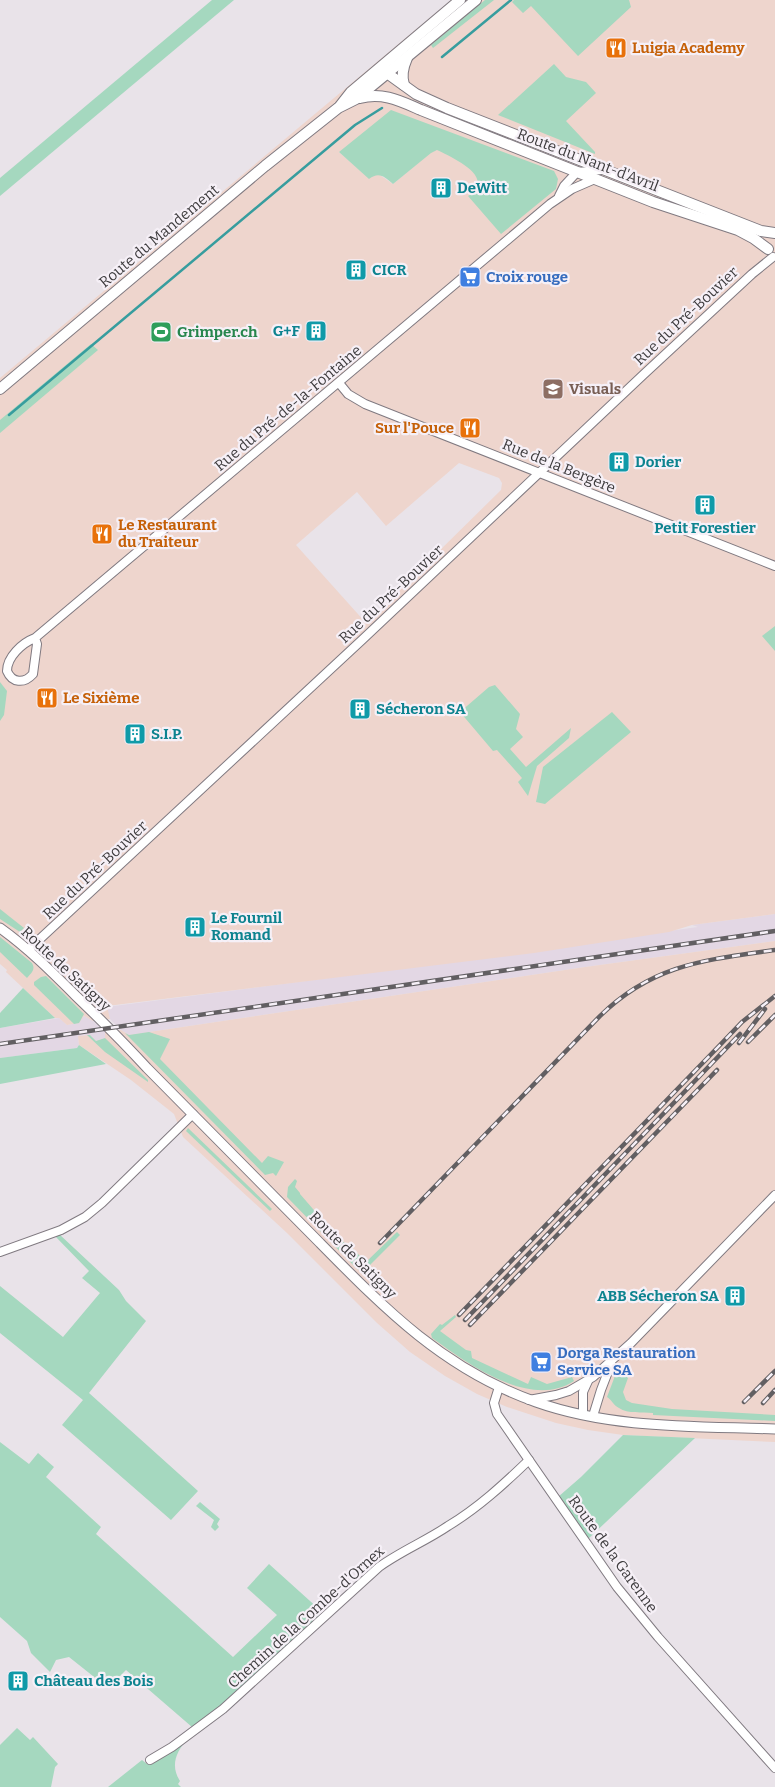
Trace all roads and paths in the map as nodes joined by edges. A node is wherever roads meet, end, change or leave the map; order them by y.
1 (460, 0) edge
2 (476, 0) edge
3 (407, 58) junction
4 (382, 74) junction
5 (404, 85) junction
6 (396, 98) junction
7 (356, 99) junction
8 (338, 108) junction
9 (604, 170) junction
10 (577, 172) junction
11 (595, 179) junction
12 (558, 198) junction
13 (775, 233) edge
14 (772, 255) edge
15 (339, 383) junction
16 (0, 389) edge
17 (541, 473) junction
18 (775, 566) edge
19 (35, 638) junction
20 (0, 928) edge
21 (28, 950) junction
22 (194, 1114) junction
23 (775, 1194) edge
24 (0, 1252) edge
25 (612, 1360) junction
26 (588, 1381) junction
27 (499, 1388) junction
28 (529, 1400) junction
29 (583, 1415) junction
30 (593, 1416) junction
31 (775, 1429) edge
32 (529, 1460) junction
33 (150, 1760) dead end
34 (775, 1768) edge

1 - 4 main road, Route du Mandement
2 - 3 main road, Route du Mandement
3 - 4 main road, Route du Mandement
3 - 5 main road
4 - 5 main road, Route du Nant-d'Avril
4 - 6 main road, Route du Nant-d'Avril
4 - 7 main road, Route du Mandement
4 - 8 main road, Route du Mandement
5 - 9 main road, Route du Nant-d'Avril
6 - 7 main road, Route du Nant-d'Avril
6 - 10 main road, Route du Nant-d'Avril
7 - 8 main road, Route du Mandement
8 - 16 main road, Route du Mandement
9 - 10 street
9 - 13 main road, Route du Nant-d'Avril
10 - 11 main road, Route du Nant-d'Avril
10 - 12 street, Rue du Pré-de-la-Fontaine
11 - 12 street, Rue du Pré-de-la-Fontaine
11 - 14 main road, Route du Nant-d'Avril
12 - 15 street, Rue du Pré-de-la-Fontaine
13 - 14 main road
14 - 17 street, Rue du Pré-Bouvier
15 - 17 street, Rue de la Bergère
15 - 19 street, Rue du Pré-de-la-Fontaine
17 - 18 street, Rue de la Bergère
17 - 21 street, Rue du Pré-Bouvier
19 - 19 street, Rue du Pré-de-la-Fontaine
20 - 21 street, Route de Satigny
21 - 22 street, Route de Satigny
22 - 24 street
22 - 27 street, Route de Satigny
23 - 25 street
25 - 26 street
25 - 30 street
26 - 28 street
26 - 29 street
27 - 28 street, Route de Satigny
27 - 32 street, Route de la Garenne
28 - 29 street, Route de Satigny
29 - 30 street, Route de Satigny
30 - 31 street, Route de Satigny
32 - 33 street, Chemin de la Combe-d'Ornex
32 - 34 street, Route de la Garenne

